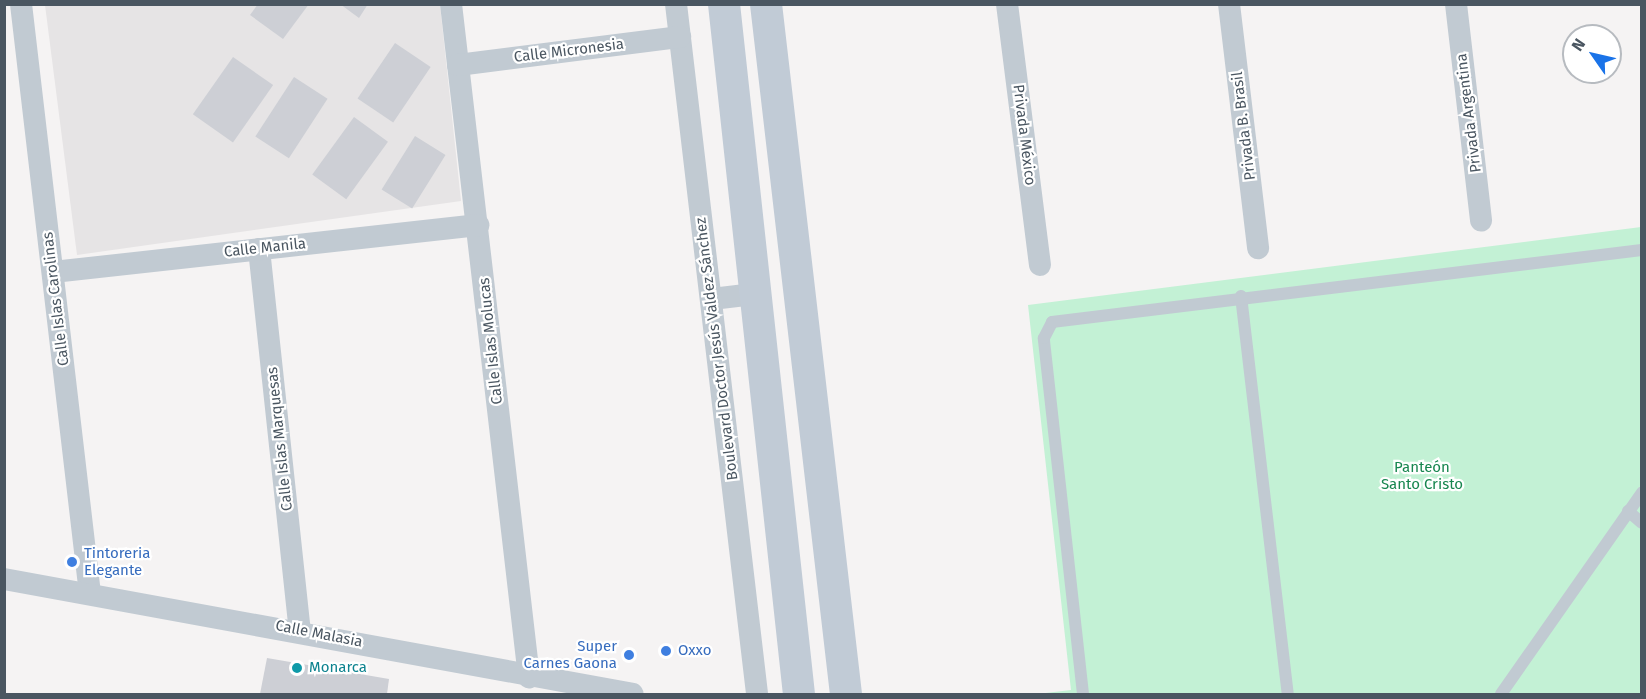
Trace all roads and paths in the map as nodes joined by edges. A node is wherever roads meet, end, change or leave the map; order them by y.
1 (21, 4) edge
2 (451, 4) edge
3 (676, 4) edge
4 (724, 4) edge
5 (766, 4) edge
6 (1007, 4) edge
7 (1229, 4) edge
8 (1456, 4) edge
9 (680, 37) junction
10 (458, 66) junction
11 (1481, 221) dead end
12 (478, 225) junction
13 (1258, 248) dead end
14 (259, 249) junction
15 (1641, 250) edge
16 (1040, 266) dead end
17 (53, 273) junction
18 (754, 294) junction
19 (1241, 296) junction
20 (712, 299) junction
21 (1641, 493) edge
22 (1628, 512) junction
23 (1641, 523) edge
24 (4, 579) edge
25 (90, 594) junction
26 (300, 630) junction
27 (530, 677) junction
28 (633, 694) edge
29 (757, 694) edge
30 (799, 694) edge
31 (846, 694) edge
32 (1083, 694) edge
33 (1288, 694) edge
34 (1501, 694) edge

1 - 17 street, Calle Islas Carolinas
2 - 10 street, Calle Islas Molucas
3 - 9 street, Boulevard Doctor Jesús Valdez Sánchez
4 - 18 main road
5 - 31 main road
6 - 16 street, Privada México
7 - 13 street, Privada B. Brasil
8 - 11 street, Privada Argentina
9 - 10 street, Calle Micronesia
9 - 20 street, Boulevard Doctor Jesús Valdez Sánchez
10 - 12 street, Calle Islas Molucas
12 - 14 street, Calle Manila
12 - 27 street, Calle Islas Molucas
14 - 17 street, Calle Manila
14 - 26 street, Calle Islas Marquesas
15 - 19 lane
17 - 25 street, Calle Islas Carolinas
18 - 20 street
18 - 30 main road
19 - 32 lane
19 - 33 lane
20 - 29 street, Boulevard Doctor Jesús Valdez Sánchez
21 - 22 lane
22 - 23 lane
22 - 34 lane
24 - 25 street, Calle Malasia
25 - 26 street, Calle Malasia
26 - 27 street, Calle Malasia
27 - 28 street, Calle Malasia

